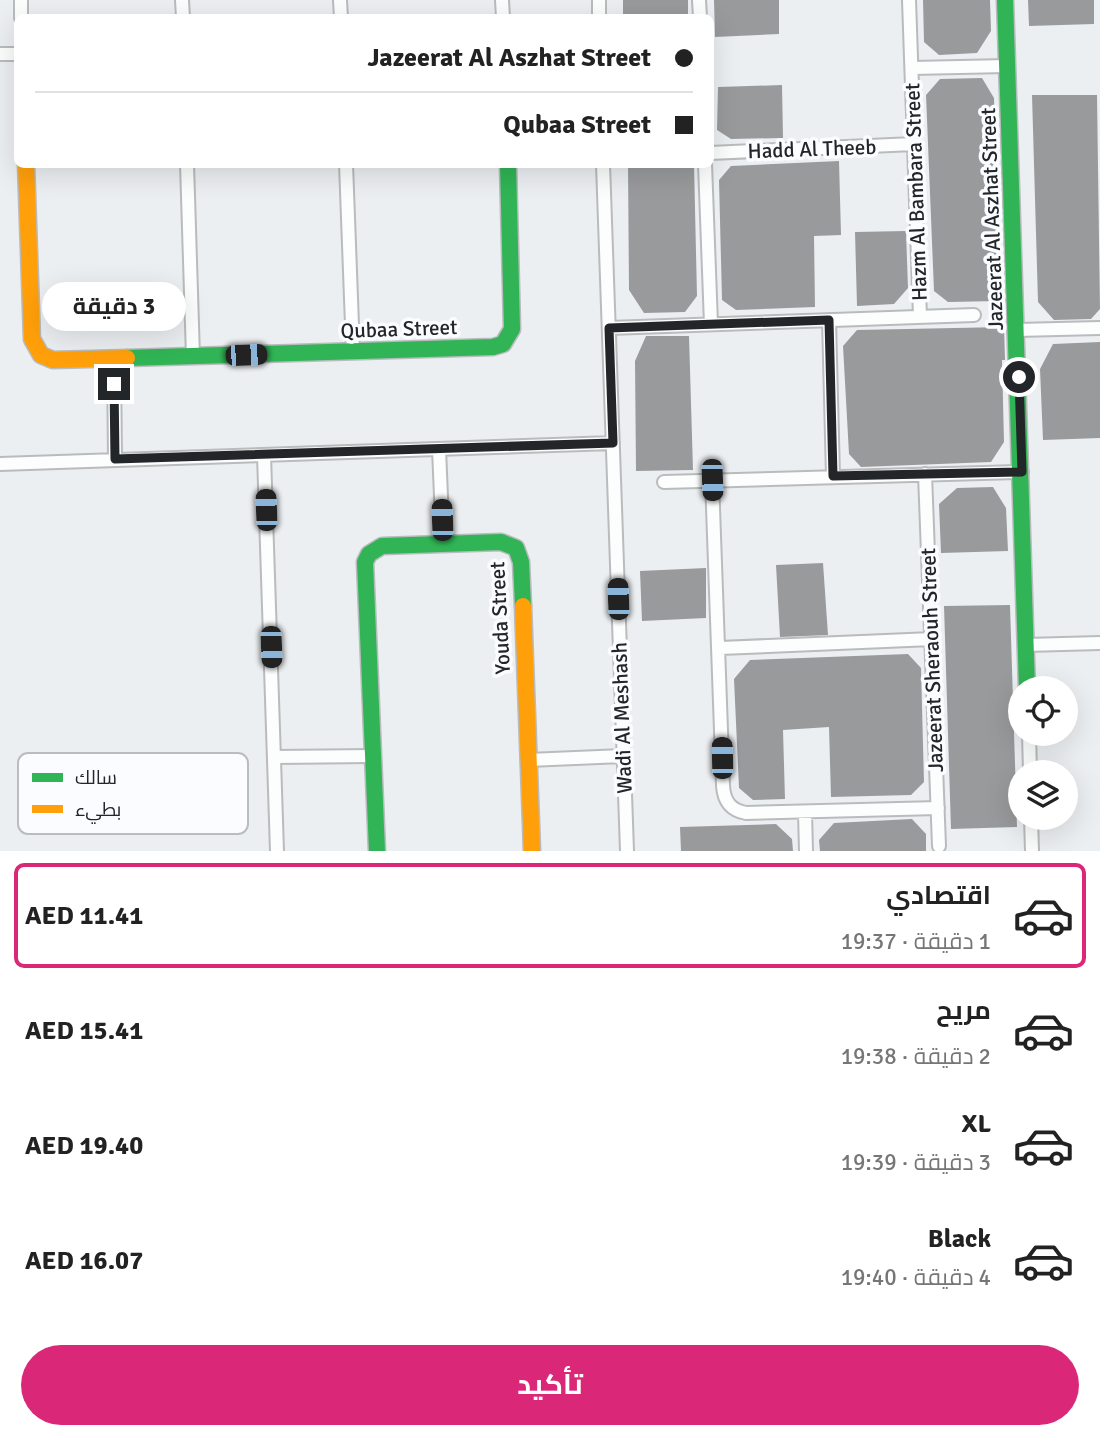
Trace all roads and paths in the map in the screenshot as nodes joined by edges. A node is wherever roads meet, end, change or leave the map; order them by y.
1 (909, 0) edge
2 (1005, 0) edge
3 (1007, 66) junction
4 (912, 68) junction
5 (914, 144) junction
6 (714, 153) edge
7 (26, 168) edge
8 (187, 168) edge
9 (346, 168) edge
10 (508, 168) edge
11 (603, 168) edge
12 (705, 168) edge
13 (974, 315) dead end
14 (920, 317) junction
15 (829, 320) junction
16 (711, 324) junction
17 (609, 328) junction
18 (1100, 328) edge
19 (1017, 330) junction
20 (353, 352) junction
21 (193, 357) junction
22 (114, 360) junction
23 (613, 443) junction
24 (439, 449) junction
25 (264, 455) junction
26 (115, 459) junction
27 (0, 464) edge
28 (1022, 472) junction
29 (925, 474) junction
30 (833, 476) junction
31 (712, 480) junction
32 (664, 482) dead end
33 (443, 543) junction
34 (932, 639) junction
35 (1100, 643) edge
36 (1026, 645) junction
37 (720, 648) junction
38 (1027, 676) edge
39 (373, 756) junction
40 (623, 756) junction
41 (275, 757) junction
42 (528, 760) junction
43 (938, 808) junction
44 (805, 812) junction
45 (1031, 830) edge
46 (939, 846) dead end
47 (277, 851) edge
48 (377, 851) edge
49 (532, 851) edge
50 (627, 851) edge
51 (806, 851) edge
52 (1032, 851) edge

1 - 4 street, Hazm Al Bambara Street
2 - 3 street, Jazeerat Al Aszhat Street
3 - 4 street, Hazm Al Bambara Street
3 - 19 street, Jazeerat Al Aszhat Street
4 - 5 street, Hazm Al Bambara Street
5 - 6 street, Hadd Al Theeb
5 - 14 street, Hazm Al Bambara Street
7 - 22 street, Qubaa Street
8 - 21 street
9 - 20 street
10 - 20 street, Qubaa Street
11 - 17 street, Wadi Al Meshash
12 - 16 street
13 - 14 street, Hazm Al Bambara Street
14 - 15 street, Hazm Al Bambara Street
15 - 16 street, Hazm Al Bambara Street
15 - 30 street
16 - 17 street, Hazm Al Bambara Street
17 - 23 street, Wadi Al Meshash
18 - 19 street
19 - 28 street, Jazeerat Al Aszhat Street
20 - 21 street, Qubaa Street
21 - 22 street, Qubaa Street
22 - 26 street
23 - 24 street
23 - 40 street, Wadi Al Meshash
24 - 25 street
24 - 33 street
25 - 26 street
25 - 41 street
26 - 27 street
28 - 29 street
28 - 36 street, Jazeerat Al Aszhat Street
29 - 30 street
29 - 34 street, Jazeerat Sheraouh Street
30 - 31 street
31 - 32 street
31 - 37 street
33 - 39 street, Youda Street
33 - 42 street, Youda Street
34 - 37 street
34 - 43 street, Jazeerat Sheraouh Street
35 - 36 street
36 - 38 street, Jazeerat Al Aszhat Street
37 - 44 street
39 - 41 street
39 - 48 street, Youda Street
40 - 42 street
40 - 50 street, Wadi Al Meshash
41 - 47 street
42 - 49 street, Youda Street
43 - 44 street
43 - 46 street, Jazeerat Sheraouh Street
44 - 51 street
45 - 52 street

